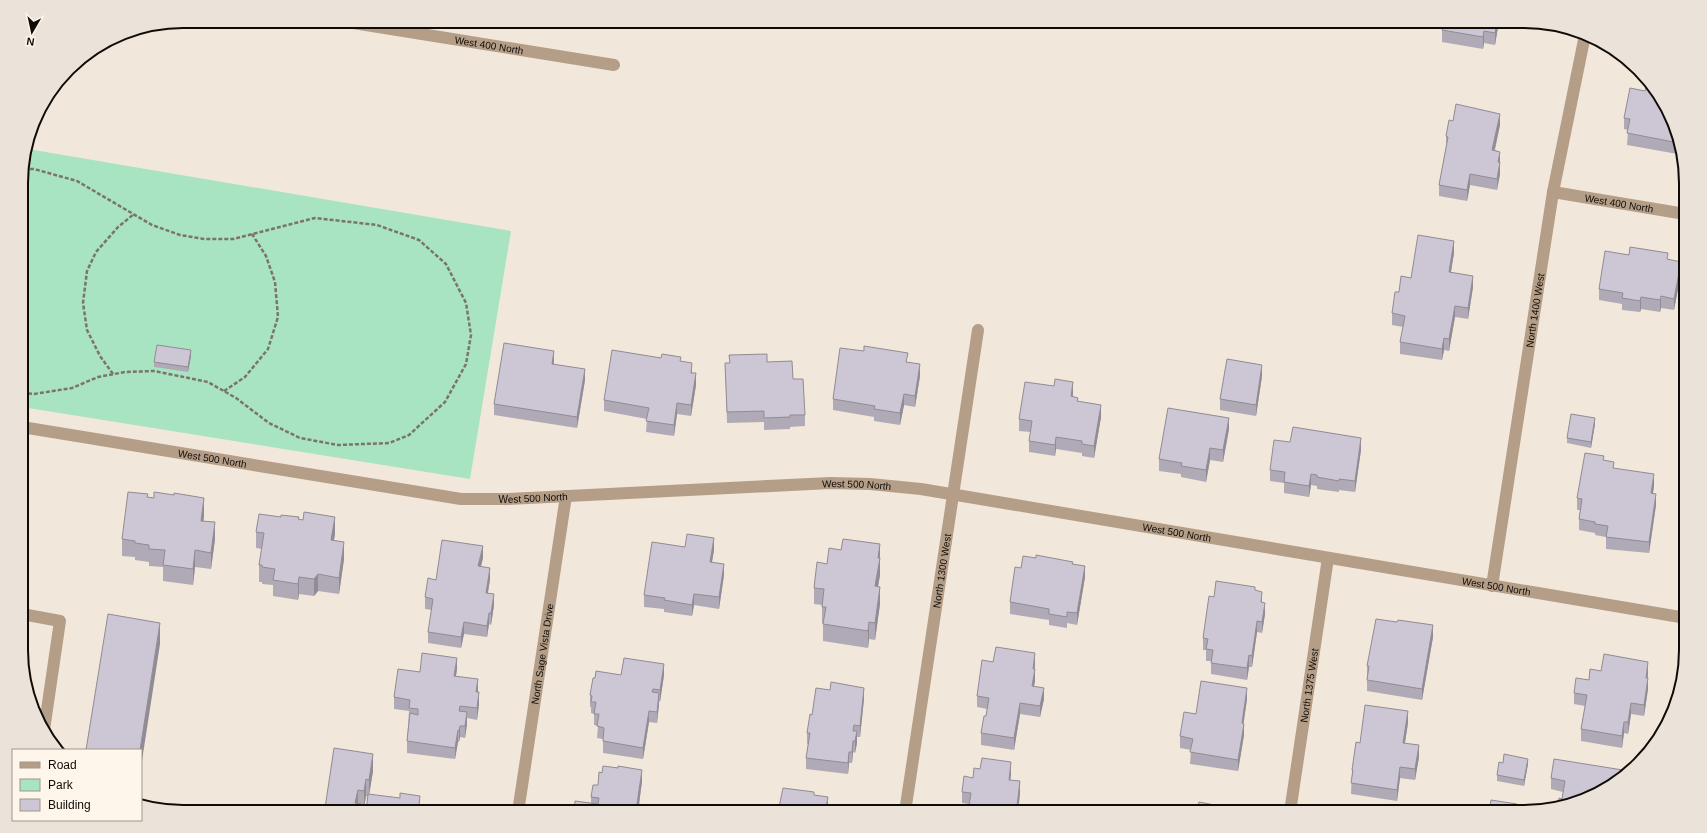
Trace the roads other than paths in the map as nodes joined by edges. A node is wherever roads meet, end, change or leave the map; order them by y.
1 (384, 28) edge
2 (1584, 40) edge
3 (614, 65) dead end
4 (1553, 192) junction
5 (1679, 213) edge
6 (978, 330) dead end
7 (28, 428) edge
8 (954, 495) junction
9 (566, 496) junction
10 (1328, 558) junction
11 (1492, 586) junction
12 (28, 615) edge
13 (1679, 617) edge
14 (45, 721) edge
15 (519, 805) edge
16 (906, 805) edge
17 (1291, 805) edge

1 - 3 street, West 400 North
2 - 4 street, North 1400 West
4 - 5 street, West 400 North
4 - 11 street, North 1400 West
6 - 8 street, North 1300 West
7 - 9 street, West 500 North
8 - 9 street, West 500 North
8 - 10 street, West 500 North
8 - 16 street, North 1300 West
9 - 15 street, North Sage Vista Drive
10 - 11 street, West 500 North
10 - 17 street, North 1375 West
11 - 13 street, West 500 North
12 - 14 street

